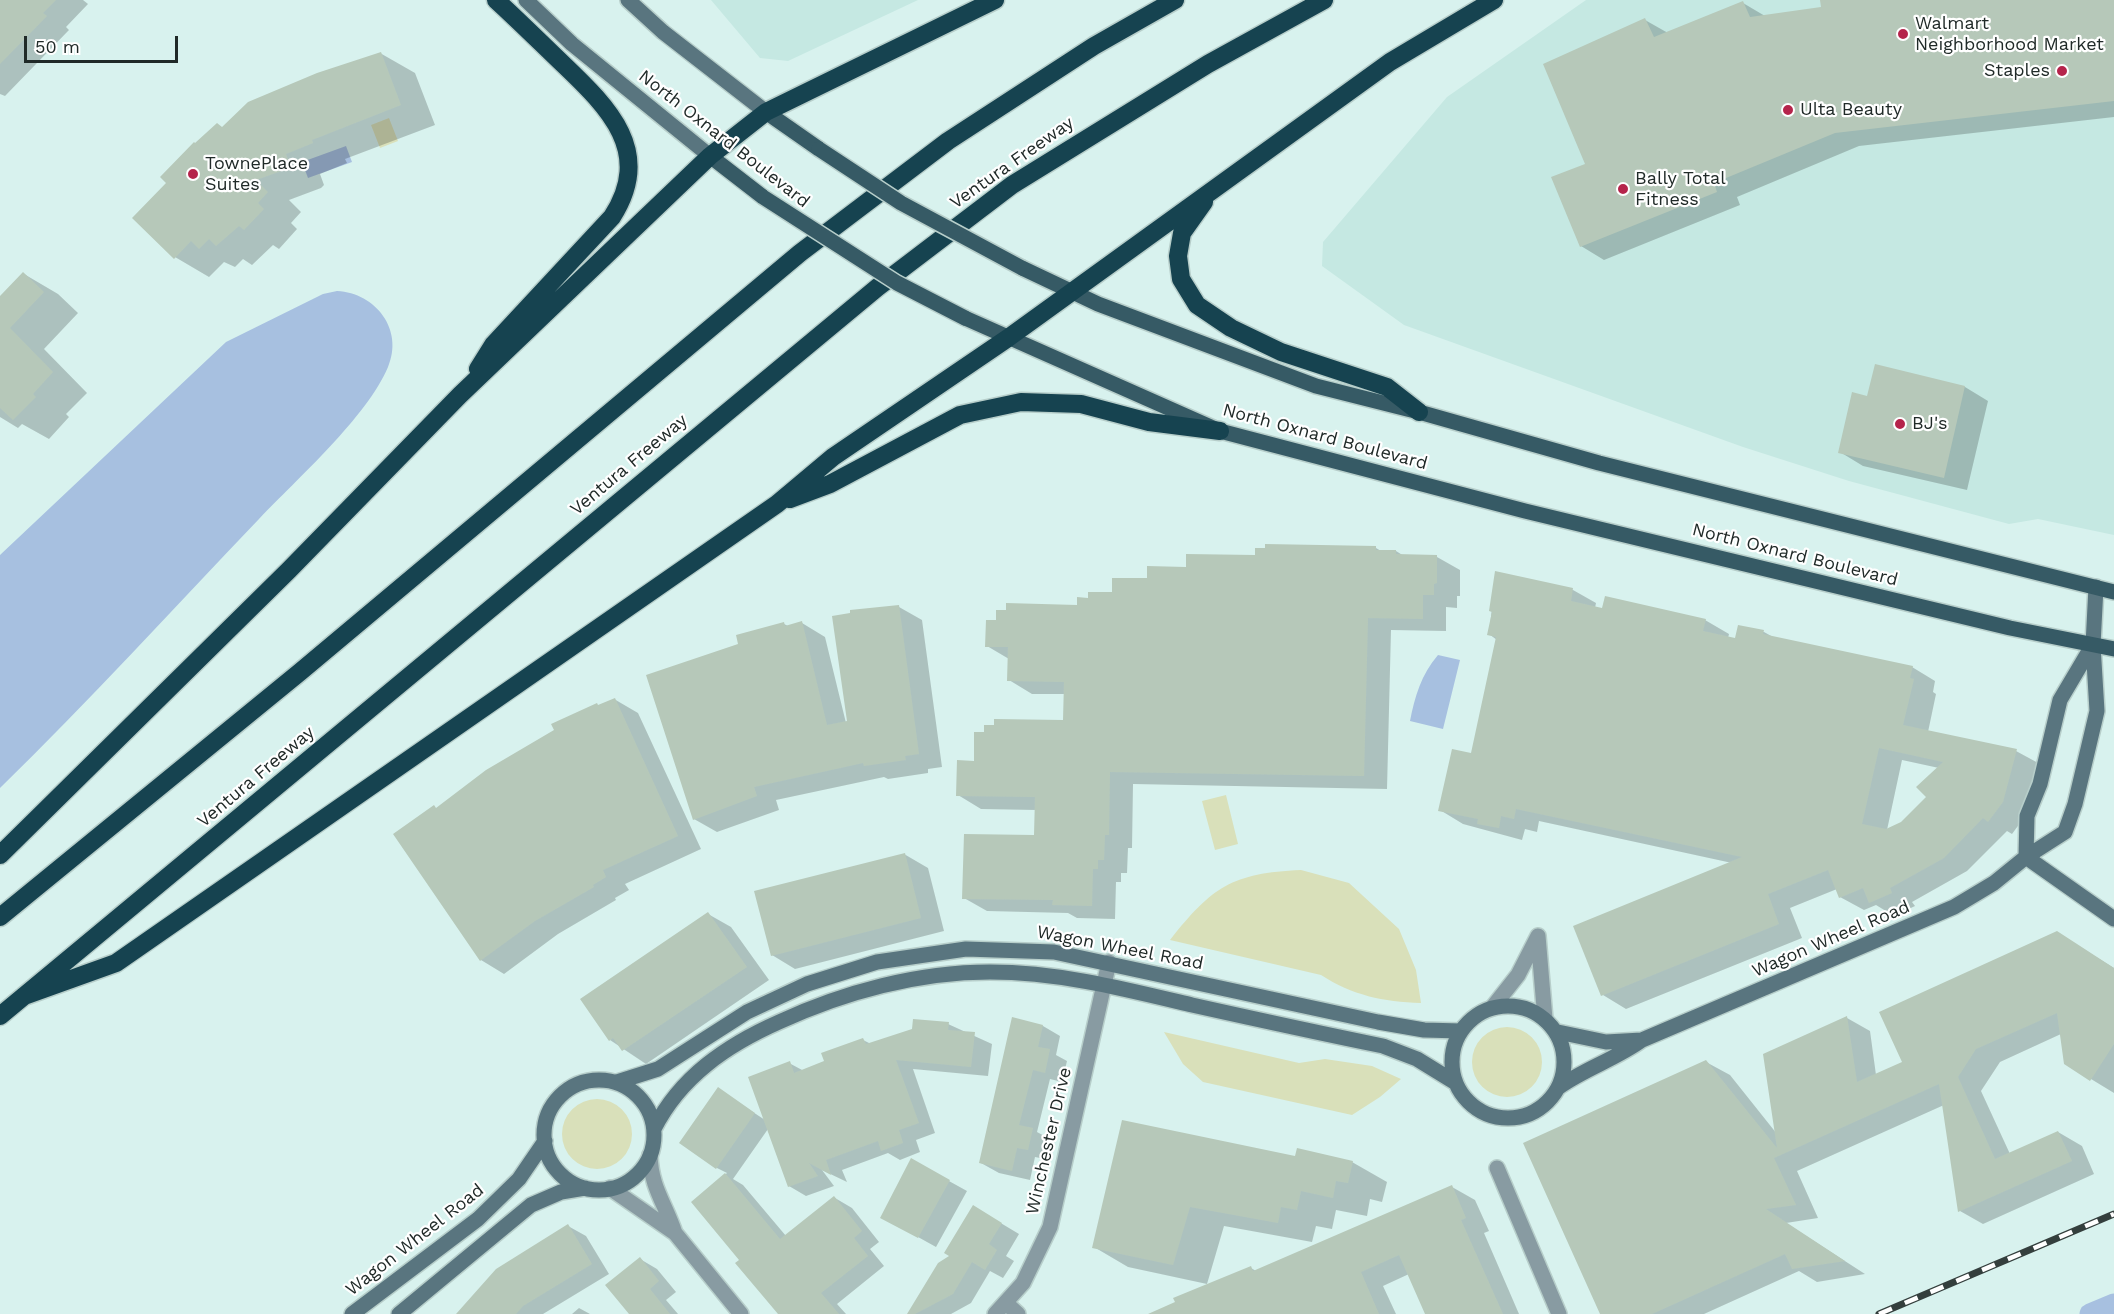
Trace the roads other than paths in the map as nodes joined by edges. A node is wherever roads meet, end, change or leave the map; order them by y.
1 (496, 0) edge
2 (526, 0) edge
3 (628, 0) edge
4 (995, 0) edge
5 (1175, 0) edge
6 (1324, 0) edge
7 (1494, 0) edge
8 (766, 112) junction
9 (710, 156) junction
10 (1224, 180) junction
11 (1070, 291) junction
12 (1008, 338) junction
13 (460, 395) junction
14 (1419, 412) junction
15 (1220, 431) junction
16 (777, 504) junction
17 (2096, 587) junction
18 (2114, 592) edge
19 (2093, 645) junction
20 (2114, 649) edge
21 (0, 855) edge
22 (2025, 857) junction
23 (0, 917) edge
24 (2114, 919) edge
25 (1108, 962) junction
26 (1104, 985) junction
27 (24, 996) junction
28 (1492, 1008) junction
29 (0, 1016) edge
30 (1545, 1019) junction
31 (1461, 1031) junction
32 (1558, 1032) junction
33 (1642, 1040) junction
34 (617, 1082) junction
35 (1456, 1083) junction
36 (1559, 1087) junction
37 (654, 1129) junction
38 (545, 1141) junction
39 (650, 1155) junction
40 (1497, 1168) dead end
41 (586, 1188) junction
42 (610, 1188) junction
43 (675, 1233) junction
44 (1000, 1309) edge
45 (352, 1314) edge
46 (399, 1314) edge
47 (741, 1314) edge
48 (1018, 1314) edge
49 (1559, 1314) edge

1 - 13 highway
2 - 9 street, North Oxnard Boulevard
3 - 8 street
4 - 8 highway
5 - 23 highway
6 - 27 highway, Ventura Freeway
7 - 10 highway
8 - 9 highway
8 - 11 main road, bridge
9 - 12 main road, North Oxnard Boulevard, bridge
9 - 13 highway
10 - 11 highway
10 - 14 highway
11 - 12 highway
11 - 14 main road
12 - 15 main road, North Oxnard Boulevard
12 - 16 highway
13 - 21 highway
14 - 17 main road
15 - 16 highway
15 - 19 main road, North Oxnard Boulevard
16 - 27 highway
17 - 18 main road
17 - 19 street, Wagon Wheel Road
19 - 20 main road, North Oxnard Boulevard
19 - 22 street, Wagon Wheel Road
19 - 22 street, Wagon Wheel Road
22 - 24 street
22 - 33 street, Wagon Wheel Road
25 - 26 street, Winchester Drive
25 - 31 street, Wagon Wheel Road
25 - 34 street, Wagon Wheel Road
26 - 35 street
26 - 37 street
26 - 44 street, Winchester Drive
27 - 29 highway, Ventura Freeway
28 - 30 street
28 - 30 street
28 - 31 street
30 - 32 street
31 - 35 street
32 - 33 street, Wagon Wheel Road
32 - 36 street
33 - 36 street, Wagon Wheel Road
34 - 37 street
34 - 38 street
35 - 36 street
37 - 39 street
38 - 41 street
38 - 45 street, Wagon Wheel Road
39 - 42 street
39 - 43 street
40 - 49 street
41 - 42 street
41 - 46 street
42 - 43 street
43 - 47 street
44 - 48 street

